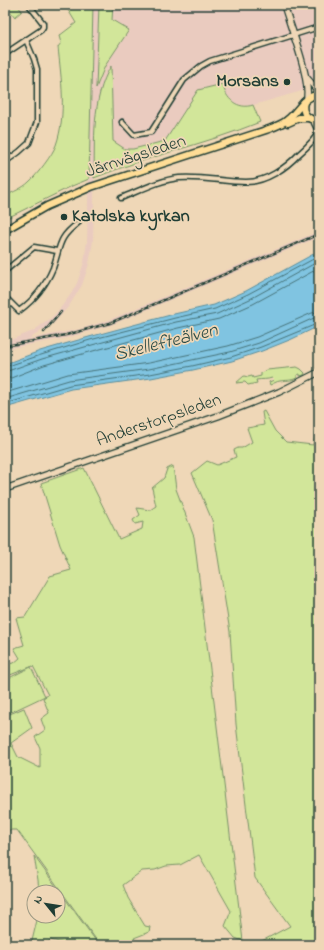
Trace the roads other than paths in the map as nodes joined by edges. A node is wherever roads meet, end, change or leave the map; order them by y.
1 (29, 5) edge
2 (284, 5) edge
3 (319, 27) edge
4 (293, 35) junction
5 (26, 40) junction
6 (5, 54) edge
7 (306, 77) junction
8 (319, 92) edge
9 (319, 95) edge
10 (306, 100) junction
11 (310, 119) junction
12 (319, 120) edge
13 (122, 122) dead end
14 (281, 124) junction
15 (319, 132) edge
16 (5, 162) edge
17 (121, 198) dead end
18 (78, 223) dead end
19 (5, 230) edge
20 (57, 251) junction
21 (5, 271) edge
22 (5, 297) edge
23 (319, 372) edge
24 (5, 489) edge

1 - 5 street
2 - 4 main road
3 - 4 street
4 - 7 main road
4 - 13 street
5 - 6 street
5 - 16 street
7 - 8 main road
7 - 10 main road
9 - 10 main road
10 - 11 main road
10 - 14 main road, Järnvägsleden
11 - 12 main road, Järnvägsleden
11 - 14 main road, Järnvägsleden
11 - 15 street
14 - 19 main road, Järnvägsleden
15 - 17 street
18 - 20 street
20 - 21 street
20 - 22 street
23 - 24 main road, Anderstorpsleden

